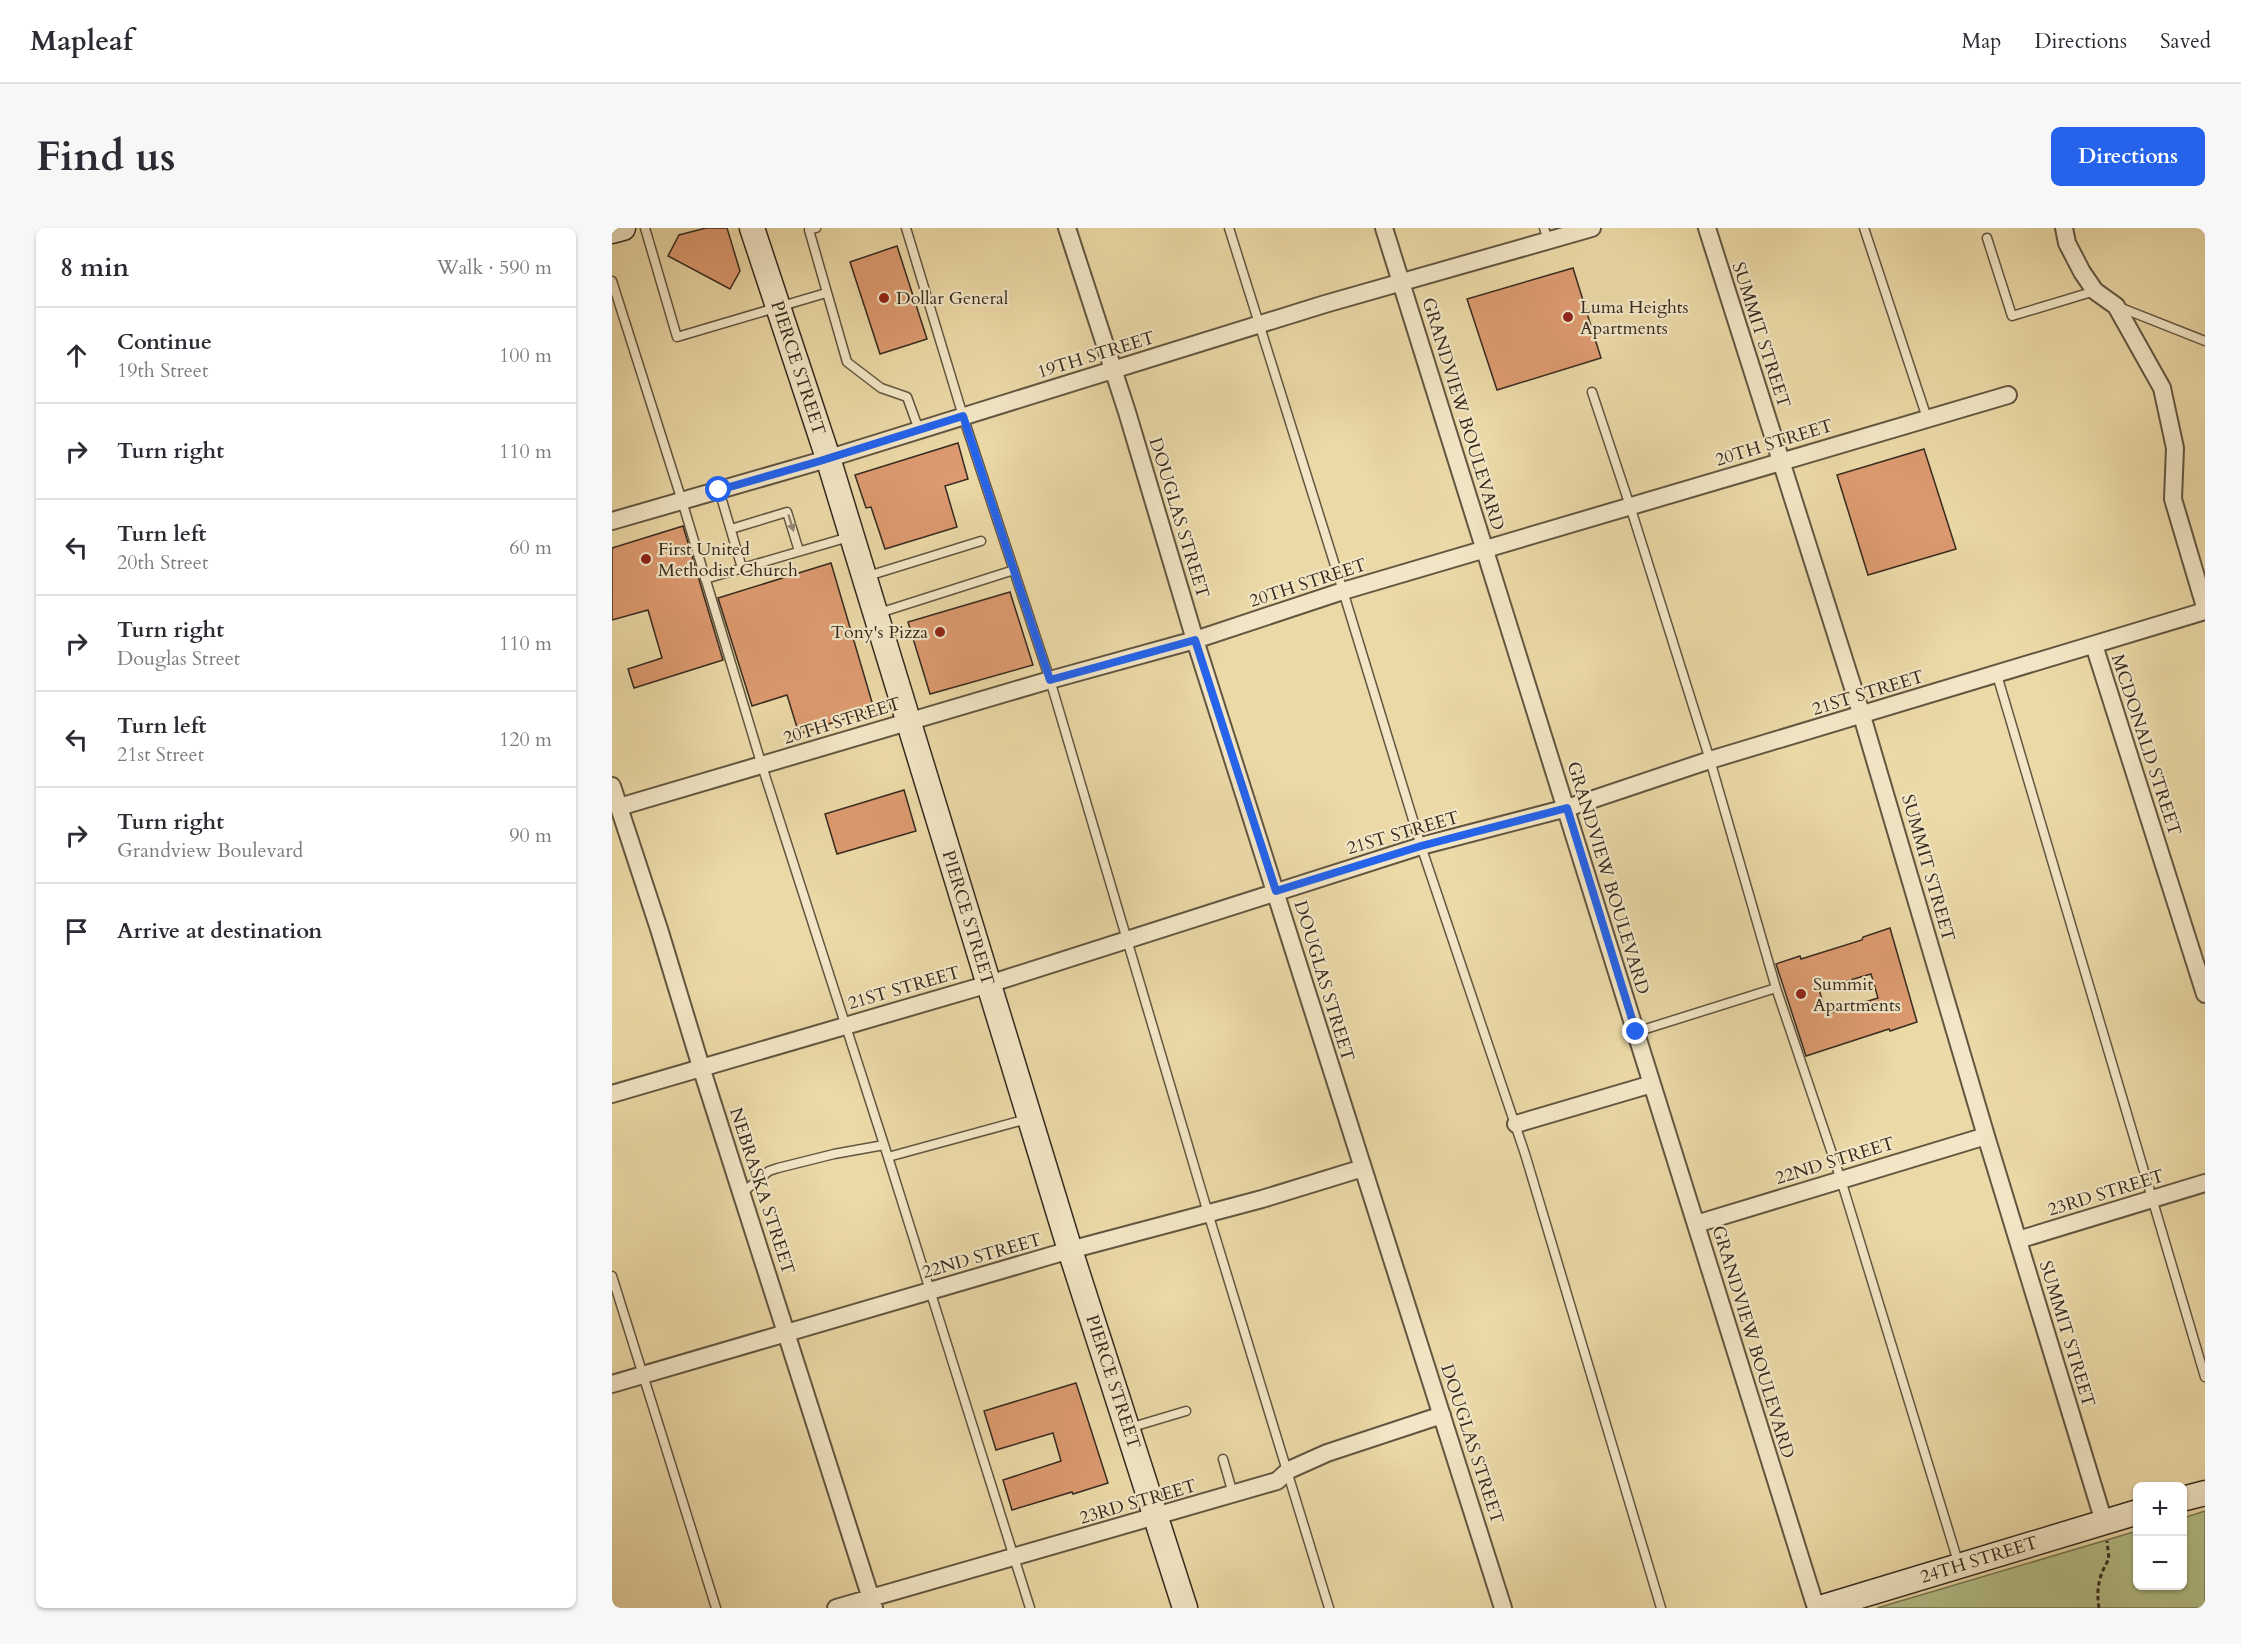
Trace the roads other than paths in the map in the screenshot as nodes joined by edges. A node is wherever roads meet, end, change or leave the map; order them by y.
1 (623, 228) edge
2 (645, 228) edge
3 (752, 228) edge
4 (816, 228) edge
5 (906, 228) edge
6 (1066, 228) edge
7 (1229, 228) edge
8 (1384, 228) edge
9 (1592, 228) edge
10 (1707, 228) edge
11 (1864, 228) edge
12 (2064, 228) edge
13 (612, 231) edge
14 (1546, 234) edge
15 (1988, 238) dead end
16 (612, 281) edge
17 (1401, 282) junction
18 (2095, 291) junction
19 (826, 293) junction
20 (2116, 306) junction
21 (778, 307) junction
22 (1260, 325) junction
23 (2205, 341) edge
24 (1113, 371) junction
25 (1592, 392) dead end
26 (2008, 394) dead end
27 (963, 416) junction
28 (1928, 418) junction
29 (919, 430) junction
30 (828, 458) junction
31 (1781, 461) junction
32 (719, 490) junction
33 (682, 501) junction
34 (1630, 506) junction
35 (612, 521) edge
36 (731, 529) junction
37 (852, 537) junction
38 (981, 541) dead end
39 (1484, 549) junction
40 (799, 551) junction
41 (742, 568) junction
42 (1014, 570) junction
43 (864, 577) junction
44 (705, 579) junction
45 (1343, 591) junction
46 (2205, 607) edge
47 (2205, 611) edge
48 (876, 614) junction
49 (1195, 640) junction
50 (2094, 645) junction
51 (1997, 675) junction
52 (1050, 680) junction
53 (1862, 716) junction
54 (908, 722) junction
55 (1710, 760) junction
56 (762, 766) junction
57 (612, 786) edge
58 (616, 808) edge
59 (1567, 808) junction
60 (1421, 846) junction
61 (1276, 891) junction
62 (1127, 939) junction
63 (989, 984) junction
64 (1776, 988) junction
65 (2205, 994) edge
66 (846, 1025) junction
67 (1636, 1032) junction
68 (701, 1066) junction
69 (1652, 1084) junction
70 (612, 1094) edge
71 (1030, 1118) junction
72 (1516, 1124) junction
73 (1986, 1136) junction
74 (885, 1145) junction
75 (888, 1157) junction
76 (1363, 1168) junction
77 (1841, 1180) junction
78 (2205, 1183) edge
79 (742, 1194) junction
80 (2153, 1199) junction
81 (1209, 1213) junction
82 (1696, 1224) junction
83 (2018, 1240) junction
84 (1070, 1250) junction
85 (612, 1276) edge
86 (930, 1291) junction
87 (787, 1332) junction
88 (644, 1374) junction
89 (2205, 1377) edge
90 (612, 1384) edge
91 (1186, 1411) dead end
92 (1443, 1415) junction
93 (1128, 1428) junction
94 (1223, 1459) dead end
95 (1288, 1470) junction
96 (2205, 1493) edge
97 (1233, 1495) junction
98 (2187, 1498) edge
99 (2133, 1513) edge
100 (1157, 1516) junction
101 (2104, 1521) junction
102 (1013, 1558) junction
103 (1959, 1566) junction
104 (873, 1603) edge
105 (716, 1608) edge
106 (836, 1608) edge
107 (1030, 1608) edge
108 (1185, 1608) edge
109 (1329, 1608) edge
110 (1503, 1608) edge
111 (1660, 1608) edge
112 (1818, 1608) edge

1 - 13 main road
2 - 21 lane
3 - 21 main road, PIERCE STREET
4 - 19 lane
5 - 27 lane
6 - 24 street, DOUGLAS STREET
7 - 22 lane
8 - 17 street, GRANDVIEW BOULEVARD
9 - 14 street, 19TH STREET
10 - 31 street, SUMMIT STREET
11 - 28 lane
12 - 18 street
14 - 17 street, 19TH STREET
15 - 18 lane
16 - 33 lane
17 - 22 street, 19TH STREET
17 - 39 street, GRANDVIEW BOULEVARD
18 - 20 street
19 - 21 lane
19 - 29 lane
20 - 23 lane
20 - 46 street
21 - 30 main road, PIERCE STREET
22 - 24 street, 19TH STREET
22 - 45 lane
24 - 27 street, 19TH STREET
24 - 49 street, DOUGLAS STREET
25 - 34 lane
26 - 28 street, 20TH STREET
27 - 29 street, 19TH STREET
27 - 42 lane
28 - 31 street, 20TH STREET
29 - 30 street, 19TH STREET
30 - 32 street, 19TH STREET
30 - 37 main road, PIERCE STREET
31 - 34 street, 20TH STREET
31 - 53 street, SUMMIT STREET
32 - 33 street, 19TH STREET
32 - 36 lane
33 - 35 street, 19TH STREET
33 - 44 lane
34 - 39 street, 20TH STREET
34 - 55 lane
36 -> 40 lane
36 - 41 lane
37 - 40 lane
37 - 43 main road, PIERCE STREET
38 - 43 lane
39 - 45 street, 20TH STREET
39 - 59 street, GRANDVIEW BOULEVARD
40 - 41 lane
41 - 44 lane
42 - 48 lane
42 - 52 lane
43 - 48 main road, PIERCE STREET
44 - 56 lane
45 - 49 street, 20TH STREET
45 - 60 lane
47 - 50 street, 21ST STREET
48 - 54 main road, PIERCE STREET
49 - 52 street, 20TH STREET
49 - 61 street, DOUGLAS STREET
50 - 51 street, 21ST STREET
50 - 65 street, MCDONALD STREET
51 - 53 street, 21ST STREET
51 - 80 lane
52 - 54 street, 20TH STREET
52 - 62 lane
53 - 55 street, 21ST STREET
53 - 73 street, SUMMIT STREET
54 - 56 street, 20TH STREET
54 - 63 main road, PIERCE STREET
55 - 59 street, 21ST STREET
55 - 64 lane
56 - 58 street, 20TH STREET
56 - 66 lane
57 - 58 street, NEBRASKA STREET
58 - 68 street, NEBRASKA STREET
59 - 60 street, 21ST STREET
59 - 67 street, GRANDVIEW BOULEVARD
60 - 61 street, 21ST STREET
60 - 72 lane
61 - 62 street, 21ST STREET
61 - 76 street, DOUGLAS STREET
62 - 63 street, 21ST STREET
62 - 81 lane
63 - 66 street, 21ST STREET
63 - 71 main road, PIERCE STREET
64 - 67 lane
64 - 77 lane
66 - 68 street, 21ST STREET
66 - 74 lane
67 - 69 street, GRANDVIEW BOULEVARD
68 - 70 street, 21ST STREET
68 - 79 street, NEBRASKA STREET
69 - 72 street
69 - 82 street, GRANDVIEW BOULEVARD
71 - 75 lane
71 - 84 main road, PIERCE STREET
72 - 111 lane
73 - 77 street, 22ND STREET
73 - 83 street, SUMMIT STREET
74 - 75 lane
74 - 79 lane
75 - 86 lane
76 - 81 street, 22ND STREET
76 - 92 street, DOUGLAS STREET
77 - 82 street, 22ND STREET
77 - 103 lane
78 - 80 street, 23RD STREET
79 - 87 street, NEBRASKA STREET
80 - 83 street, 23RD STREET
80 - 89 lane
81 - 84 street, 22ND STREET
81 - 95 lane
82 - 112 street, GRANDVIEW BOULEVARD
83 - 101 street, SUMMIT STREET
84 - 86 street, 22ND STREET
84 - 93 main road, PIERCE STREET
85 - 88 lane
86 - 87 street, 22ND STREET
86 - 102 lane
87 - 88 street, 22ND STREET
87 - 104 street, NEBRASKA STREET
88 - 90 street, 22ND STREET
88 - 105 lane
91 - 93 lane
92 - 95 street, 23RD STREET
92 - 110 street, DOUGLAS STREET
93 - 100 main road, PIERCE STREET
94 - 97 lane
95 - 97 street, 23RD STREET
95 - 109 lane
96 - 98 main road
97 - 100 street, 23RD STREET
99 - 101 main road, 24TH STREET
100 - 102 street, 23RD STREET
100 - 108 main road, PIERCE STREET
101 - 103 main road, 24TH STREET
102 - 104 street, 23RD STREET
102 - 107 lane
103 - 112 main road, 24TH STREET
104 - 106 street, 23RD STREET

